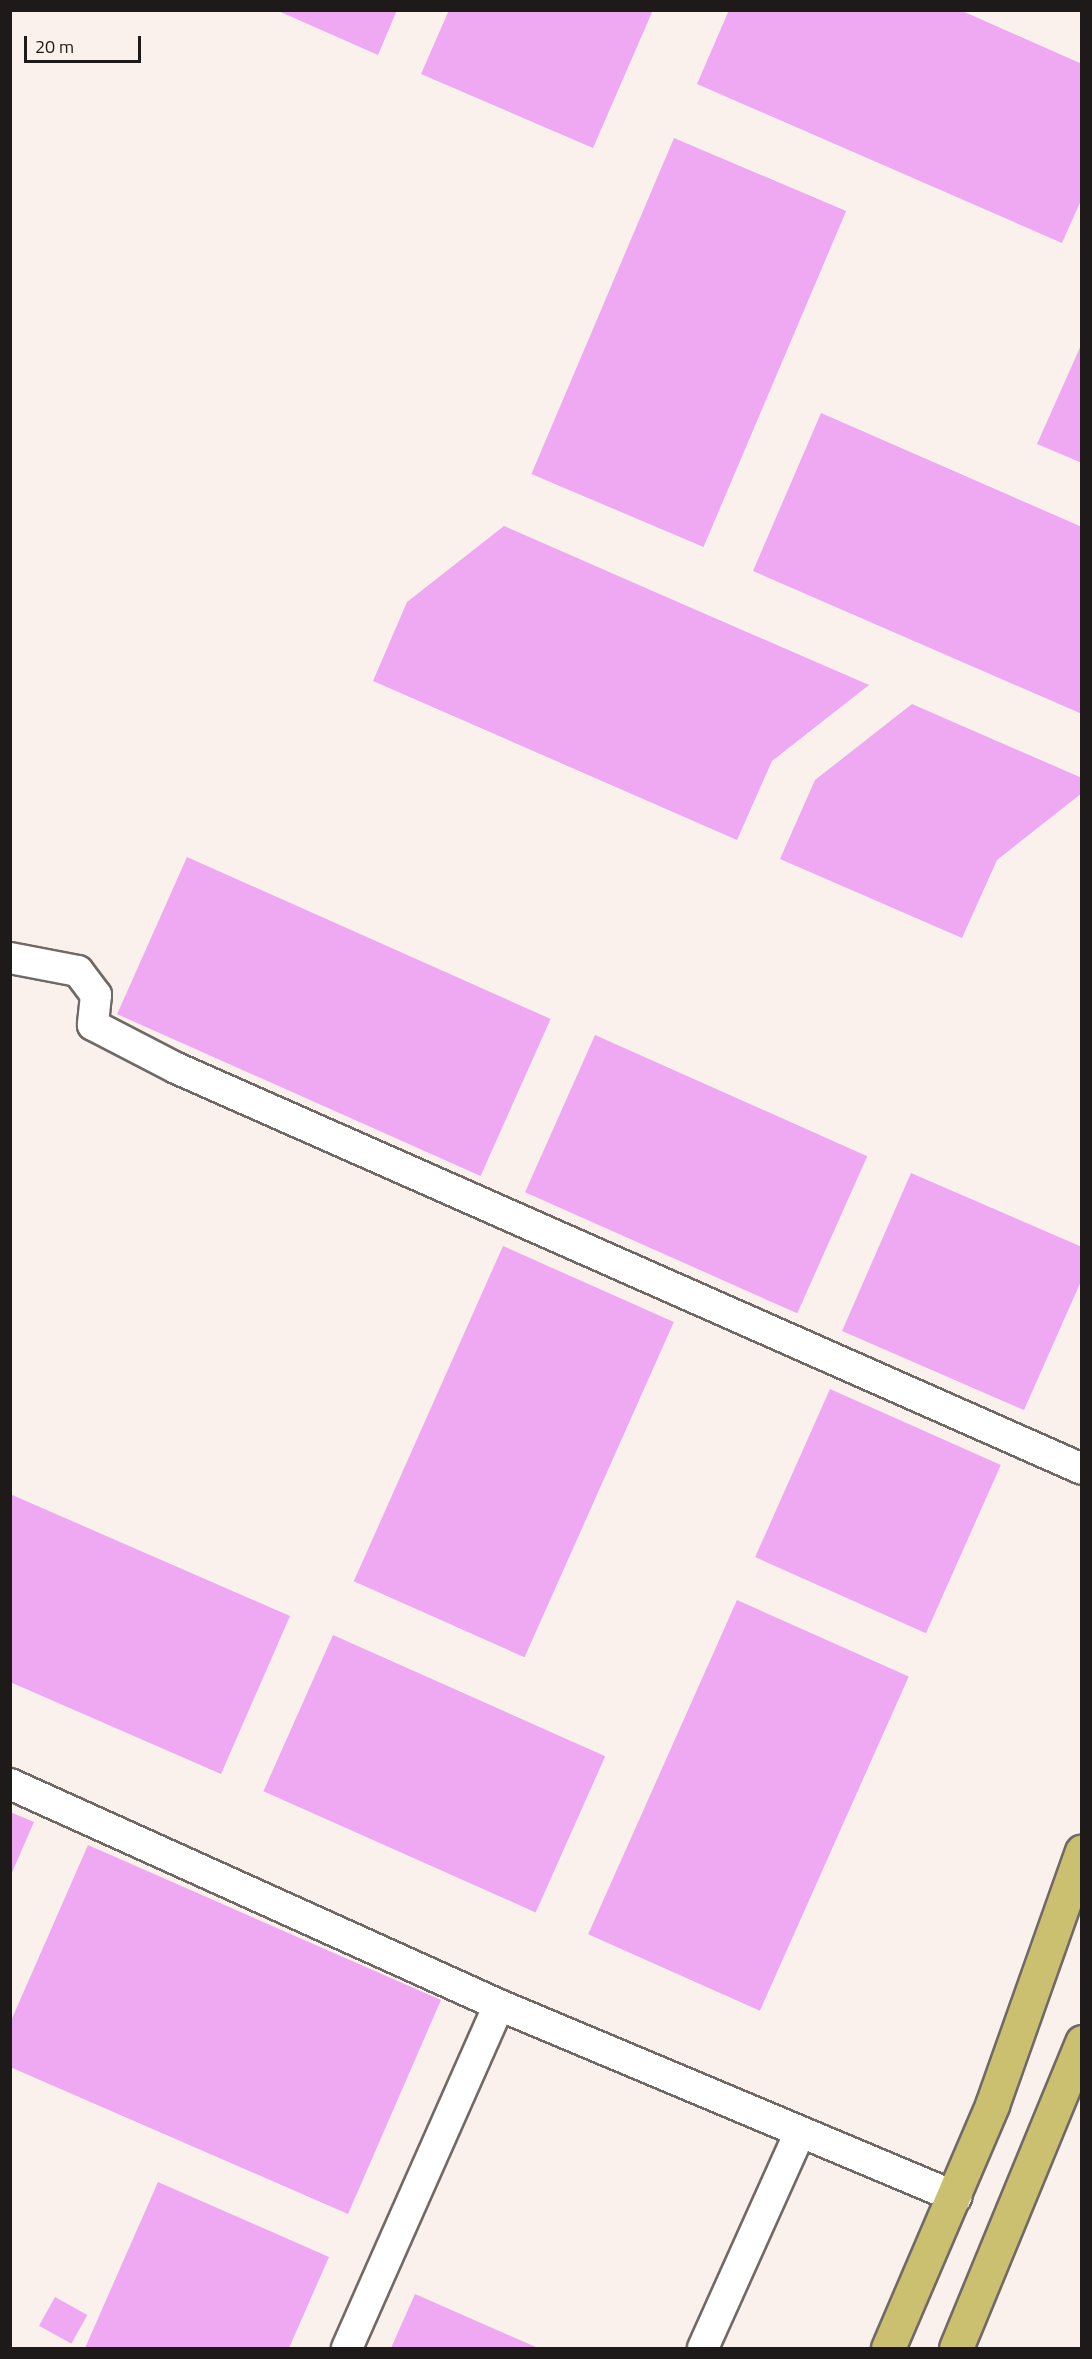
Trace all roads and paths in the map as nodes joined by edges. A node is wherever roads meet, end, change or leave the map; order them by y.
1 (10, 958) edge
2 (1082, 1469) edge
3 (10, 1784) edge
4 (1082, 1851) edge
5 (499, 2005) junction
6 (1082, 2042) edge
7 (799, 2134) junction
8 (956, 2197) junction
9 (347, 2349) edge
10 (703, 2349) edge
11 (888, 2349) edge
12 (956, 2349) edge

1 - 2 street
3 - 5 street
4 - 8 highway
5 - 7 street
5 - 9 street
6 - 12 highway
7 - 8 street
7 - 10 street
8 - 11 highway

